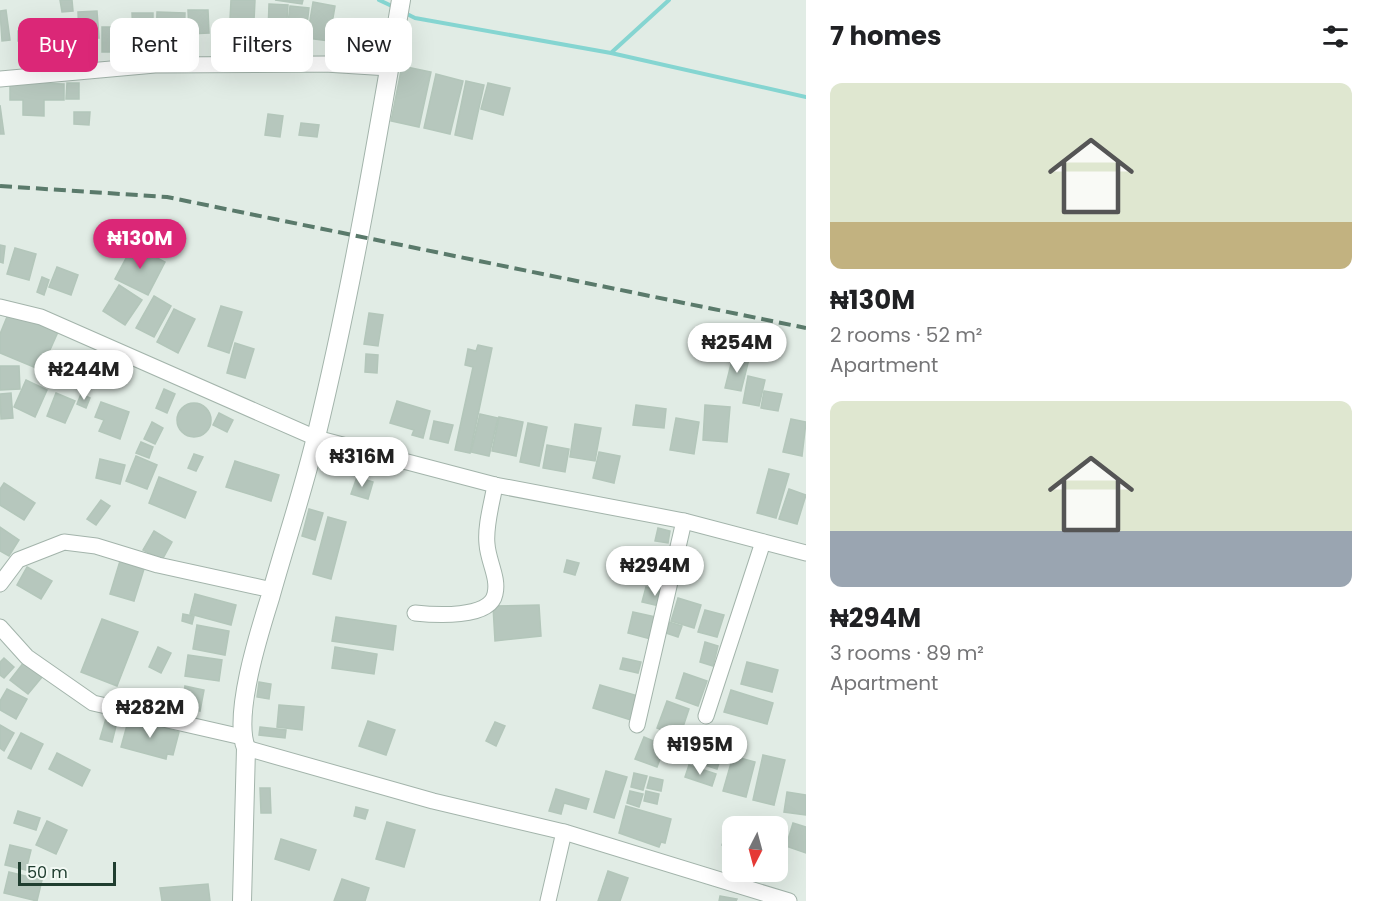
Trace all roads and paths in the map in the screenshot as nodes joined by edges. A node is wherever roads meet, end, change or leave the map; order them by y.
1 (401, 0) edge
2 (398, 18) edge
3 (325, 64) edge
4 (388, 72) edge
5 (0, 79) edge
6 (0, 307) edge
7 (316, 438) junction
8 (495, 485) junction
9 (684, 521) junction
10 (763, 542) junction
11 (806, 553) edge
12 (0, 584) edge
13 (272, 590) junction
14 (415, 613) dead end
15 (0, 627) edge
16 (705, 716) dead end
17 (637, 725) dead end
18 (244, 743) junction
19 (564, 832) junction
20 (242, 901) edge
21 (548, 901) edge
22 (789, 901) edge

1 - 2 street
3 - 5 street
4 - 7 street
6 - 7 street
7 - 8 street
7 - 13 street
8 - 9 street
8 - 14 street
9 - 10 street
9 - 17 street
10 - 11 street
10 - 16 street
12 - 13 street
13 - 18 street
15 - 18 street
18 - 19 street
18 - 20 street
19 - 21 street
19 - 22 street

